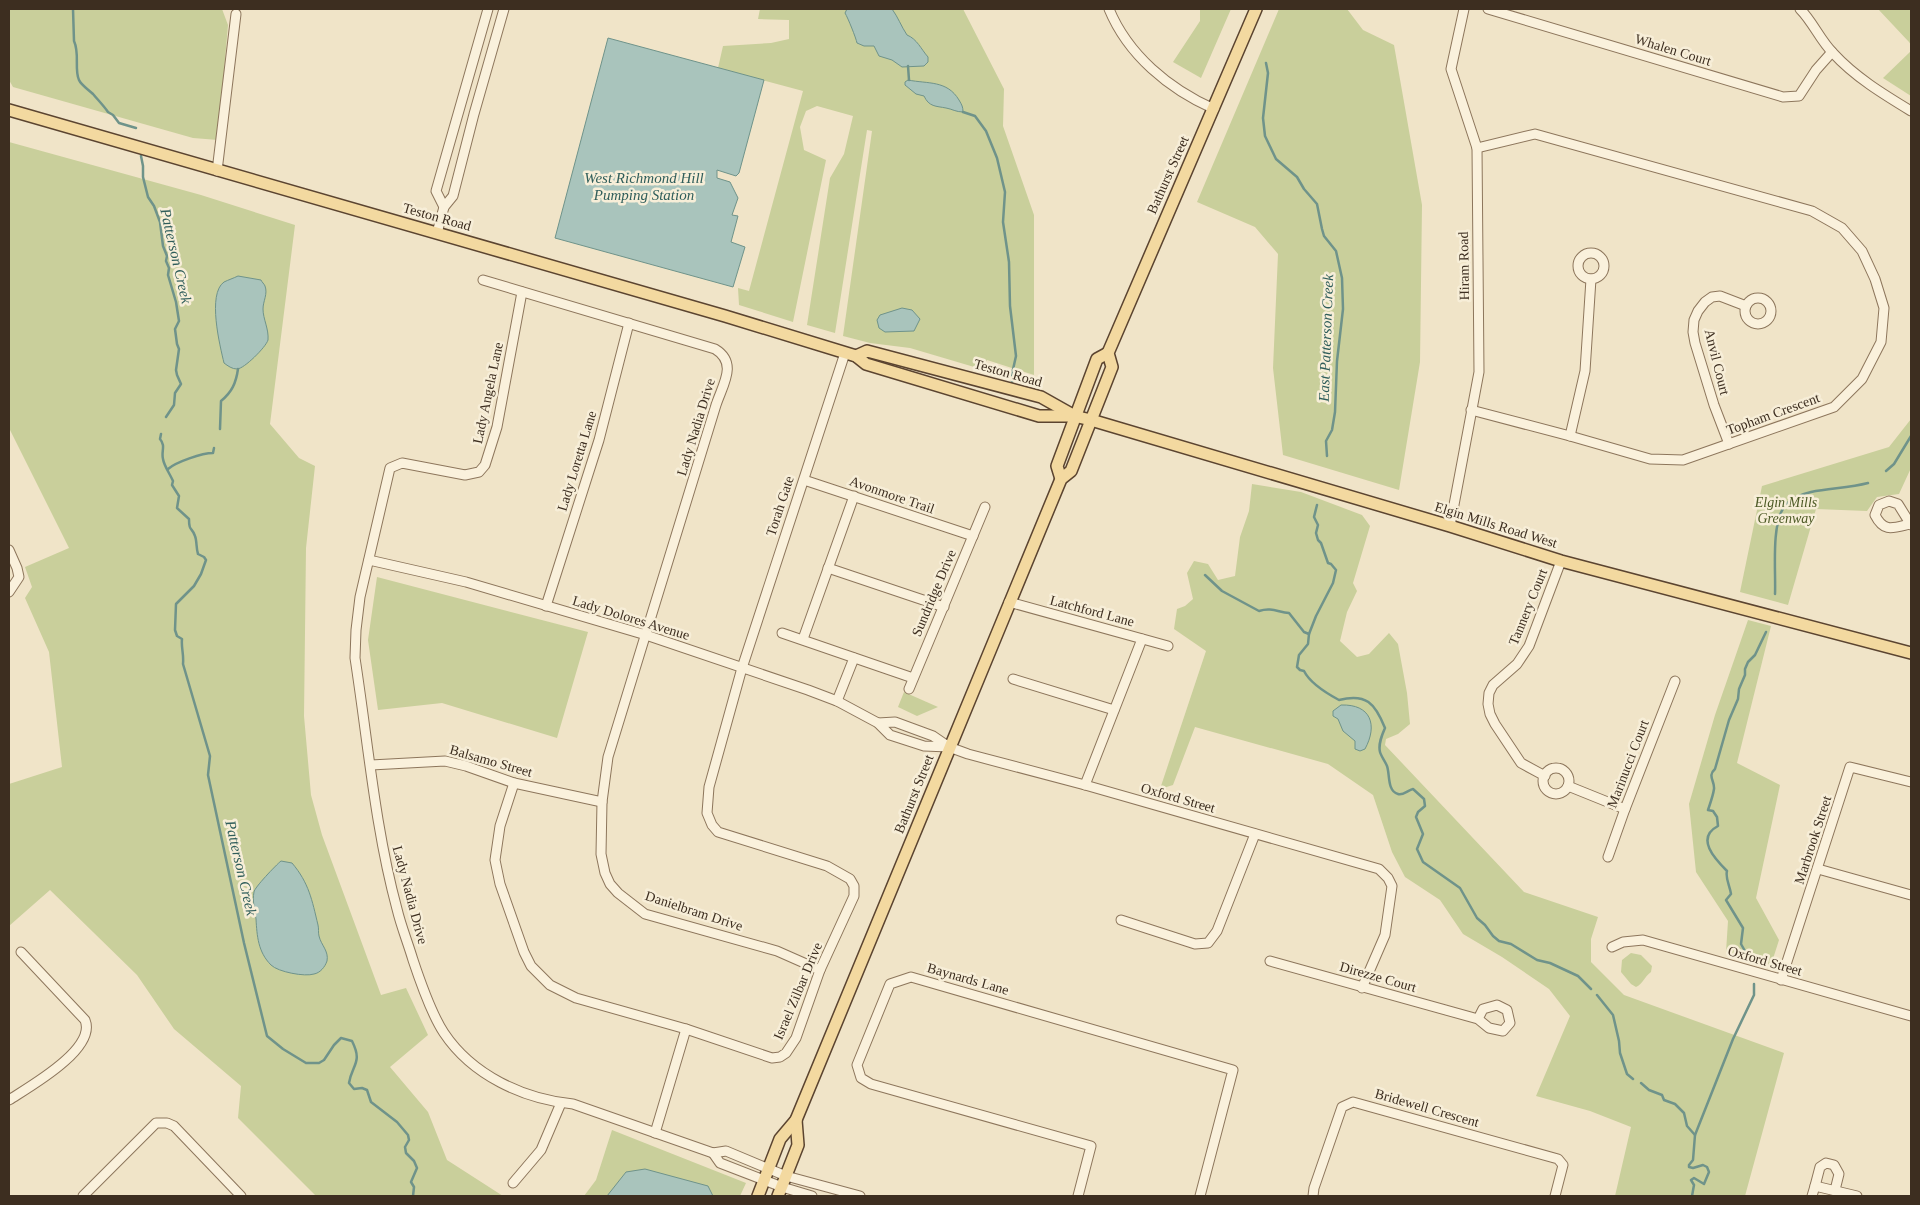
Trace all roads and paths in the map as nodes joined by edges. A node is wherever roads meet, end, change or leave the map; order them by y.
1 (488, 9) edge
2 (504, 9) edge
3 (1109, 9) edge
4 (1256, 9) edge
5 (1464, 9) edge
6 (1488, 9) edge
7 (1800, 9) edge
8 (236, 14) dead end
9 (1832, 52) junction
10 (463, 92) junction
11 (479, 97) junction
12 (1214, 109) junction
13 (9, 110) edge
14 (1911, 110) edge
15 (1477, 148) junction
16 (217, 171) junction
17 (444, 207) junction
18 (437, 233) junction
19 (1591, 279) dead end
20 (483, 280) dead end
21 (522, 292) junction
22 (1746, 306) dead end
23 (629, 323) junction
24 (1108, 353) junction
25 (850, 355) junction
26 (1471, 410) junction
27 (1074, 416) junction
28 (1091, 420) junction
29 (1570, 436) junction
30 (1729, 444) junction
31 (395, 465) joint
32 (1061, 479) junction
33 (804, 480) junction
34 (854, 496) junction
35 (985, 507) dead end
36 (1450, 526) junction
37 (972, 536) junction
38 (9, 550) edge
39 (369, 560) junction
40 (1562, 561) junction
41 (828, 568) junction
42 (9, 592) edge
43 (1010, 602) junction
44 (546, 606) junction
45 (944, 606) junction
46 (782, 633) dead end
47 (646, 635) junction
48 (803, 639) junction
49 (1142, 639) junction
50 (1168, 646) dead end
51 (1911, 654) edge
52 (854, 658) junction
53 (742, 668) junction
54 (913, 678) junction
55 (1013, 679) dead end
56 (1675, 681) dead end
57 (908, 689) dead end
58 (837, 702) junction
59 (1114, 710) junction
60 (878, 723) junction
61 (949, 747) junction
62 (371, 765) junction
63 (1545, 776) junction
64 (1911, 782) edge
65 (514, 783) junction
66 (1085, 786) junction
67 (1568, 786) junction
68 (602, 802) junction
69 (1625, 809) junction
70 (1255, 834) junction
71 (1608, 857) dead end
72 (1818, 869) junction
73 (1911, 895) edge
74 (1121, 920) dead end
75 (1612, 947) dead end
76 (21, 952) dead end
77 (1270, 961) dead end
78 (820, 970) junction
79 (1781, 980) junction
80 (1362, 988) junction
81 (1911, 1016) edge
82 (1478, 1020) dead end
83 (686, 1030) junction
84 (9, 1100) edge
85 (561, 1103) junction
86 (796, 1120) junction
87 (655, 1133) junction
88 (713, 1153) junction
89 (769, 1169) junction
90 (786, 1176) junction
91 (764, 1181) junction
92 (513, 1183) dead end
93 (1815, 1186) junction
94 (1835, 1190) junction
95 (780, 1192) edge
96 (235, 1194) edge
97 (83, 1196) edge
98 (758, 1196) edge
99 (812, 1196) edge
100 (860, 1196) edge
101 (1078, 1196) edge
102 (1200, 1196) edge
103 (1313, 1196) edge
104 (1555, 1196) edge
105 (1812, 1196) edge
106 (1857, 1196) edge

1 - 10 street
2 - 11 street
3 - 12 street
4 - 12 main road, Bathurst Street
5 - 15 street, Hiram Road
6 - 9 street, Whalen Court
7 - 9 street
8 - 16 street
9 - 14 street
10 - 11 street
10 - 17 street
11 - 17 street
12 - 24 main road, Bathurst Street
13 - 16 main road, Teston Road
15 - 26 street, Hiram Road
15 - 30 street, Topham Crescent
16 - 18 main road, Teston Road
17 - 18 street
18 - 25 main road, Teston Road
19 - 29 street
20 - 21 street, Lady Nadia Drive
21 - 23 street, Lady Nadia Drive
21 - 31 street, Lady Angela Lane
22 - 30 street, Anvil Court
23 - 44 street, Lady Loretta Lane
23 - 47 street, Lady Nadia Drive
24 - 27 main road, Bathurst Street
24 - 28 main road, Bathurst Street
25 - 27 main road, Teston Road
25 - 27 main road, Teston Road
25 - 33 street, Torah Gate
26 - 29 street, Topham Crescent
26 - 36 street, Hiram Road
27 - 28 main road, Elgin Mills Road West
27 - 32 main road, Bathurst Street
28 - 32 main road, Bathurst Street
28 - 36 main road, Elgin Mills Road West
29 - 30 street, Topham Crescent
31 - 39 street, Lady Nadia Drive
32 - 43 main road, Bathurst Street
33 - 34 street, Avonmore Trail
33 - 53 street, Torah Gate
34 - 37 street, Avonmore Trail
34 - 41 street
35 - 37 street, Sundridge Drive
36 - 40 main road, Elgin Mills Road West
37 - 45 street, Sundridge Drive
38 - 42 street
39 - 44 street, Lady Dolores Avenue
39 - 62 street, Lady Nadia Drive
40 - 51 main road, Elgin Mills Road West
40 - 63 street, Tannery Court
41 - 45 street
41 - 48 street
43 - 49 street, Latchford Lane
43 - 61 main road, Bathurst Street
44 - 47 street, Lady Dolores Avenue
45 - 54 street, Sundridge Drive
46 - 48 street
47 - 53 street, Lady Dolores Avenue
47 - 68 street, Danielbram Drive
48 - 52 street
49 - 50 street, Latchford Lane
49 - 59 street
52 - 54 street
52 - 58 street
53 - 58 street, Lady Dolores Avenue
53 - 78 street, Israel Zilbar Drive
54 - 57 street, Sundridge Drive
55 - 59 street
56 - 69 street, Marinucci Court
58 - 60 street, Lady Dolores Avenue
59 - 66 street
60 - 61 street, Lady Dolores Avenue
60 - 61 street, Lady Dolores Avenue
61 - 66 street, Oxford Street
61 - 86 main road, Bathurst Street
62 - 65 street, Balsamo Street
62 - 85 street, Lady Nadia Drive
63 - 67 street, Tannery Court
63 - 67 street
64 - 72 street, Marbrook Street
65 - 68 street, Balsamo Street
65 - 83 street, Israel Zilbar Drive
66 - 70 street, Oxford Street
67 - 69 street, Tannery Court
68 - 78 street, Danielbram Drive
69 - 71 street, Marinucci Court
70 - 74 street
70 - 80 street, Oxford Street
72 - 73 street
72 - 79 street, Marbrook Street
75 - 79 street, Oxford Street
76 - 84 street
77 - 80 street, Direzze Court
78 - 83 street, Israel Zilbar Drive
79 - 81 street, Oxford Street
80 - 82 street, Direzze Court
83 - 87 street
85 - 87 street, Lady Nadia Drive
85 - 92 street
86 - 89 main road, Bathurst Street
86 - 90 main road, Bathurst Street
87 - 88 street, Lady Nadia Drive
88 - 89 street, Lady Nadia Drive
88 - 91 street, Lady Nadia Drive
89 - 90 street, Lady Nadia Drive
89 - 91 main road, Bathurst Street
90 - 95 main road, Bathurst Street
90 - 100 street, Lady Nadia Drive
91 - 95 street, Lady Nadia Drive
91 - 98 main road, Bathurst Street
93 - 94 street
93 - 94 street
93 - 105 street
94 - 106 street
95 - 99 street, Lady Nadia Drive
96 - 97 street
101 - 102 street, Baynards Lane
103 - 104 street, Bridewell Crescent

